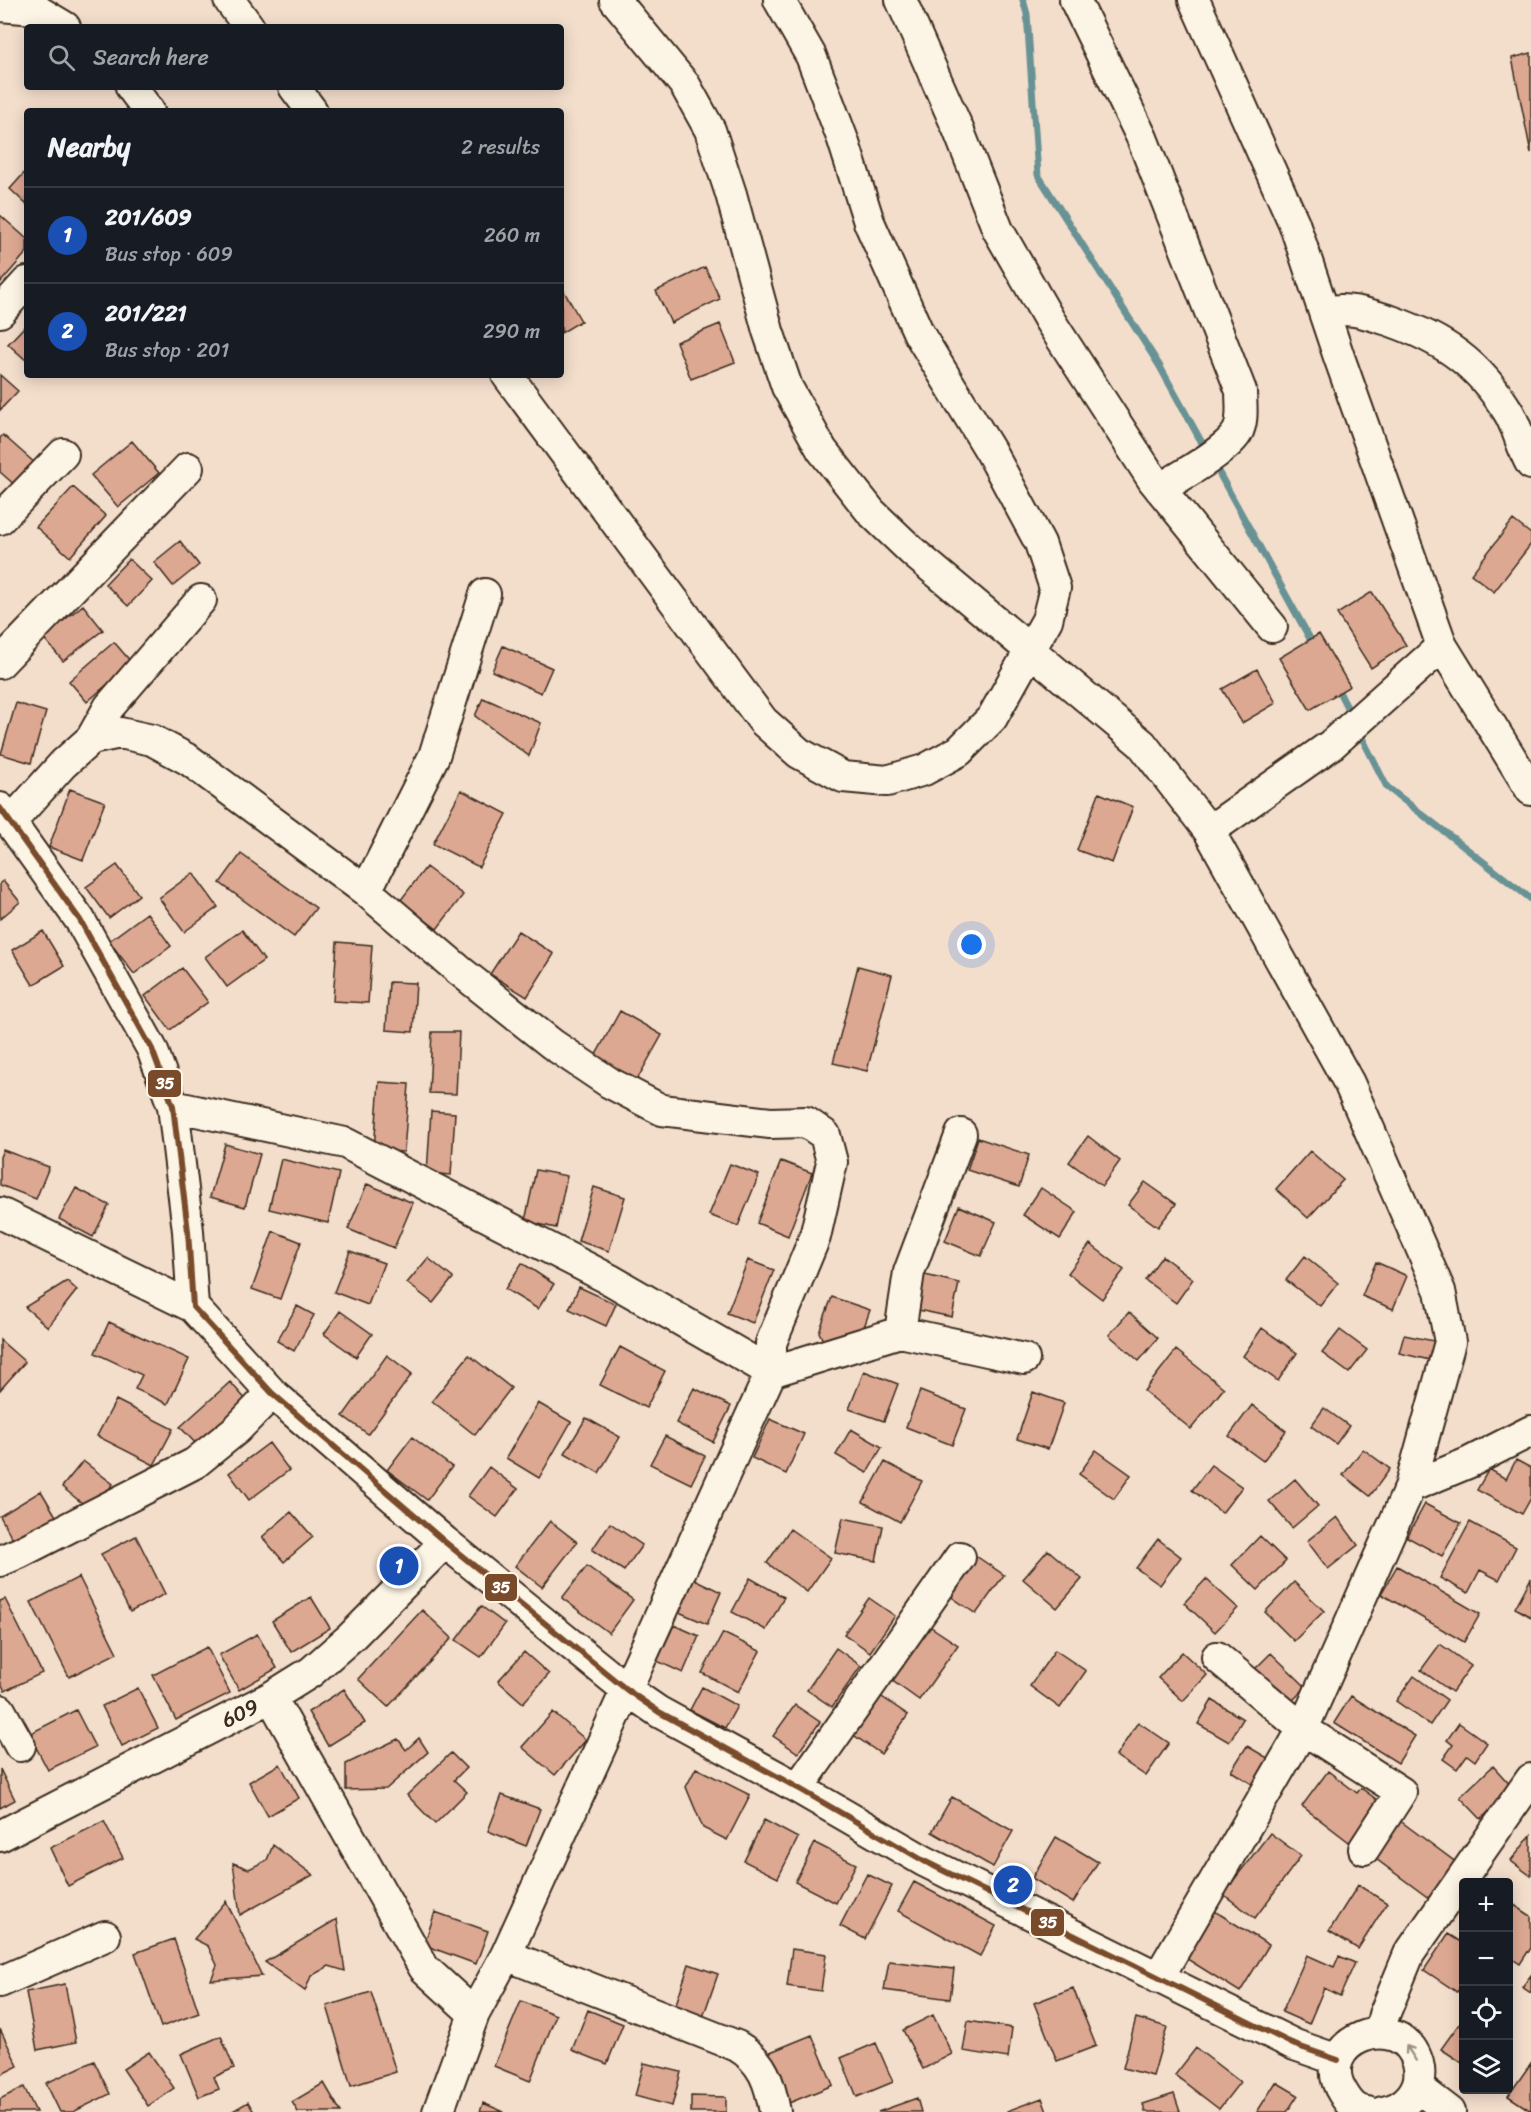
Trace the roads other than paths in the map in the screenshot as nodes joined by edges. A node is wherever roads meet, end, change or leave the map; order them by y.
1 (229, 0) edge
2 (615, 0) edge
3 (779, 0) edge
4 (901, 0) edge
5 (1075, 0) edge
6 (1194, 0) edge
7 (0, 6) edge
8 (59, 24) edge
9 (247, 24) edge
10 (133, 90) edge
11 (296, 90) edge
12 (147, 108) edge
13 (310, 108) edge
14 (24, 285) edge
15 (0, 312) edge
16 (1324, 312) junction
17 (509, 378) edge
18 (63, 454) dead end
19 (1531, 464) edge
20 (188, 468) dead end
21 (1160, 489) junction
22 (0, 519) edge
23 (485, 594) dead end
24 (201, 600) dead end
25 (1272, 627) dead end
26 (1442, 646) junction
27 (1030, 648) junction
28 (0, 663) edge
29 (91, 739) junction
30 (1531, 790) edge
31 (5, 816) edge
32 (1209, 831) junction
33 (366, 891) junction
34 (173, 1106) junction
35 (961, 1134) dead end
36 (0, 1213) edge
37 (193, 1307) junction
38 (900, 1332) junction
39 (1024, 1359) dead end
40 (771, 1372) junction
41 (272, 1393) junction
42 (1531, 1431) edge
43 (1410, 1487) junction
44 (446, 1542) junction
45 (960, 1557) dead end
46 (0, 1561) edge
47 (1217, 1657) dead end
48 (627, 1690) junction
49 (271, 1697) junction
50 (0, 1710) edge
51 (1303, 1729) junction
52 (20, 1746) dead end
53 (1531, 1779) edge
54 (798, 1788) junction
55 (0, 1836) edge
56 (1364, 1849) dead end
57 (105, 1936) dead end
58 (506, 1955) junction
59 (1158, 1978) junction
60 (0, 1982) edge
61 (474, 2014) junction
62 (1380, 2032) junction
63 (1338, 2060) junction
64 (1416, 2089) junction
65 (438, 2112) edge
66 (775, 2112) edge
67 (1367, 2112) edge
68 (1450, 2112) edge

1 - 9 street
2 - 27 street
3 - 27 street
4 - 21 street
5 - 21 street
6 - 16 street
7 - 8 street
10 - 12 street
11 - 13 street
14 - 15 street
16 - 19 street
16 - 26 street
17 - 27 street
18 - 22 street
20 - 28 street
21 - 25 street
23 - 33 street
24 - 29 street
26 - 30 street
26 - 32 street
27 - 32 street
29 - 31 street
29 - 33 street
31 - 34 street
32 - 43 street
33 - 40 street
34 - 37 street
34 - 40 street
35 - 38 street
36 - 37 street
37 - 41 street
38 - 39 street
38 - 40 street
40 - 48 street
41 - 44 street
41 - 46 street
42 - 43 street
43 - 51 street
44 - 48 street
44 - 49 street, 609
45 - 54 street
47 - 51 street
48 - 54 street
48 - 58 street
49 - 55 street, 609
49 - 61 street
50 - 52 street
51 - 56 street
51 - 59 street
53 - 62 street
54 - 59 street
57 - 60 street
58 - 61 street
58 - 66 street
59 - 63 street
61 - 65 street
62 - 63 street
64 -> 62 street
63 - 67 street
64 - 67 street
64 - 68 street

